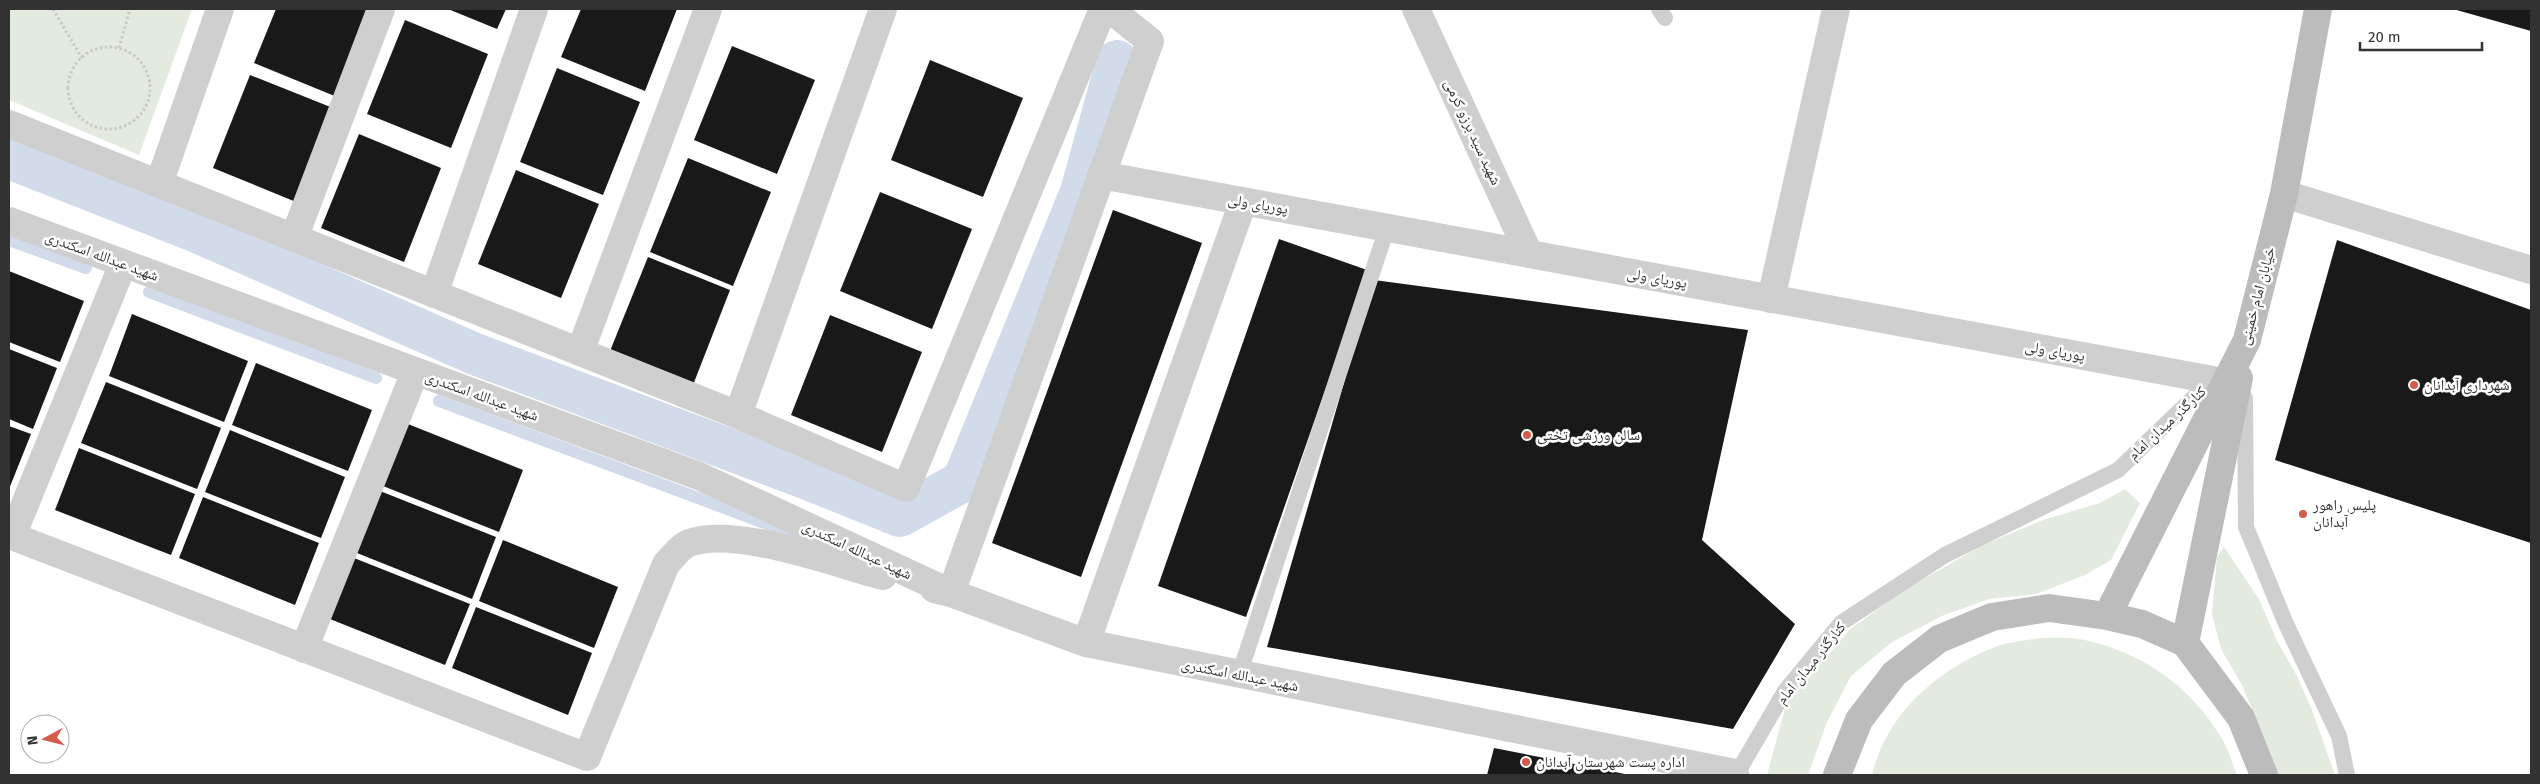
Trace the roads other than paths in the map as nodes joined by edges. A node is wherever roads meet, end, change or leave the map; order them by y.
1 (220, 9) edge
2 (381, 9) edge
3 (534, 9) edge
4 (708, 9) edge
5 (883, 9) edge
6 (1103, 9) edge
7 (1110, 9) edge
8 (1416, 9) edge
9 (1836, 9) edge
10 (2318, 9) edge
11 (9, 124) edge
12 (1101, 175) junction
13 (159, 184) junction
14 (2284, 194) junction
15 (1243, 202) junction
16 (9, 221) edge
17 (1387, 228) junction
18 (294, 238) junction
19 (1529, 254) junction
20 (124, 264) junction
21 (2531, 270) edge
22 (434, 294) junction
23 (1770, 299) junction
24 (2247, 340) junction
25 (580, 352) junction
26 (415, 372) junction
27 (2212, 380) junction
28 (738, 415) junction
29 (10, 535) edge
30 (951, 593) junction
31 (2106, 616) junction
32 (1086, 643) junction
33 (2186, 643) junction
34 (304, 649) junction
35 (1239, 675) junction
36 (1736, 774) edge
37 (1837, 775) edge
38 (2264, 775) edge
39 (2347, 775) edge

1 - 13 street
2 - 18 street
3 - 22 street
4 - 25 street
5 - 28 street
6 - 28 street
7 - 12 street
8 - 19 street, شهید سید برزو کرمی
9 - 23 street
10 - 14 main road, خیابان امام خمینی
11 - 13 street
12 - 15 street, پوریای ولی
12 - 30 street
13 - 18 street
14 - 21 street
14 - 24 main road, خیابان امام خمینی
15 - 17 street, پوریای ولی
15 - 32 street
16 - 20 street, شهید عبدالله اسکندری
17 - 19 street, پوریای ولی
17 - 35 lane
18 - 22 street
19 - 23 street, پوریای ولی
20 - 26 street, شهید عبدالله اسکندری
20 - 29 street
22 - 25 street
23 - 27 street, پوریای ولی
24 - 27 lane, کنارگذر میدان امام
24 - 31 main road, خیابان امام خمینی
24 - 33 main road
24 - 39 lane
25 - 28 street
26 - 30 street, شهید عبدالله اسکندری
26 - 34 street
27 - 36 lane, کنارگذر میدان امام
29 - 34 street
30 - 32 street, شهید عبدالله اسکندری
30 - 34 street
31 - 33 main road
31 - 37 main road
32 - 35 street, شهید عبدالله اسکندری
33 - 38 main road
35 - 36 street, شهید عبدالله اسکندری

